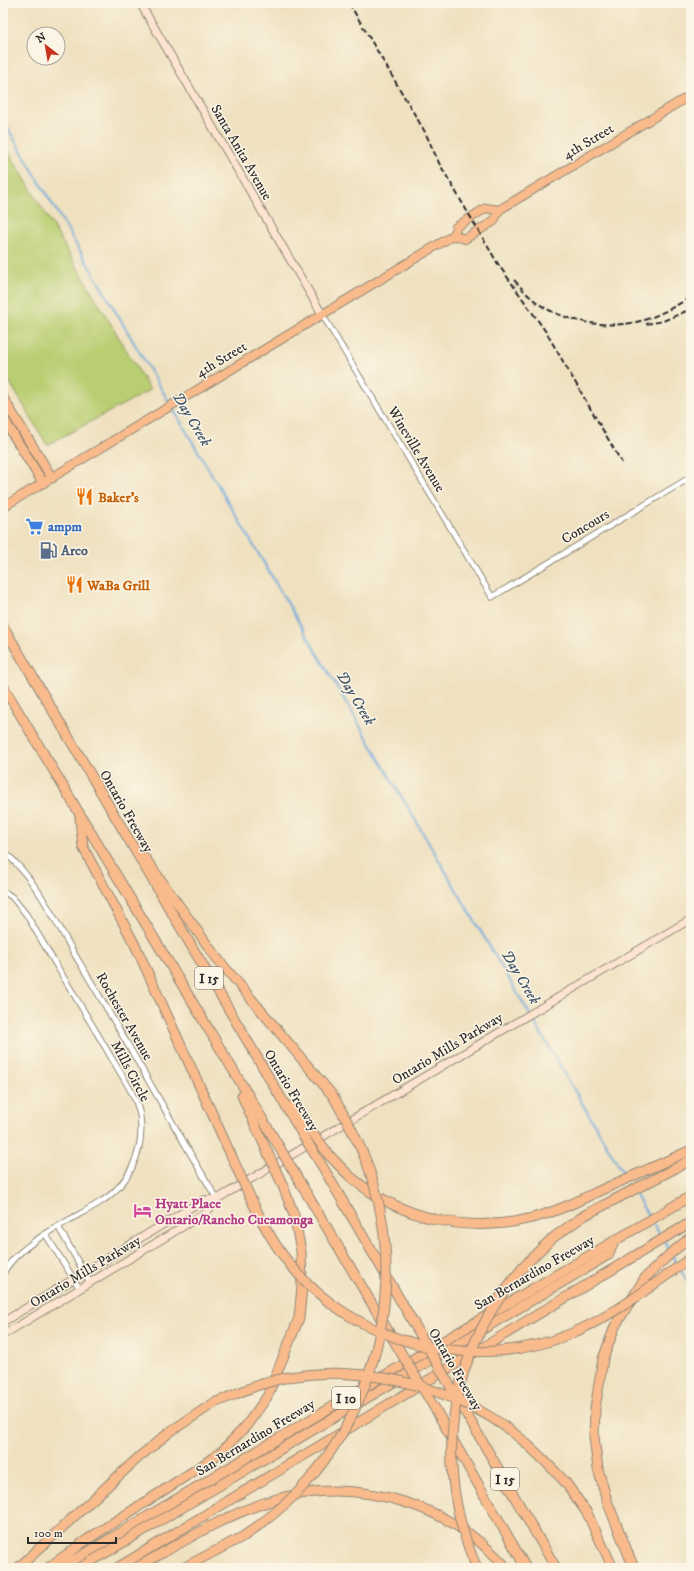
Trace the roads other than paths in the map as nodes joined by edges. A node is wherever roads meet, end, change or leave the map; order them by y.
1 (140, 3) edge
2 (691, 95) edge
3 (499, 210) junction
4 (454, 235) junction
5 (322, 314) junction
6 (3, 398) edge
7 (3, 418) edge
8 (691, 477) edge
9 (52, 478) junction
10 (43, 483) junction
11 (3, 507) edge
12 (492, 596) joint
13 (3, 626) edge
14 (3, 686) edge
15 (80, 816) junction
16 (118, 823) junction
17 (3, 851) edge
18 (3, 891) edge
19 (691, 919) edge
20 (228, 1064) junction
21 (304, 1129) junction
22 (691, 1150) edge
23 (691, 1160) edge
24 (691, 1196) edge
25 (216, 1199) junction
26 (691, 1222) edge
27 (59, 1228) junction
28 (46, 1235) junction
29 (691, 1238) edge
30 (615, 1240) junction
31 (691, 1258) edge
32 (84, 1273) junction
33 (3, 1274) edge
34 (74, 1279) junction
35 (90, 1283) junction
36 (80, 1288) junction
37 (3, 1322) edge
38 (3, 1334) edge
39 (18, 1568) edge
40 (48, 1568) edge
41 (60, 1568) edge
42 (80, 1568) edge
43 (117, 1568) edge
44 (136, 1568) edge
45 (183, 1568) edge
46 (477, 1568) edge
47 (507, 1568) edge
48 (526, 1568) edge
49 (556, 1568) edge
50 (613, 1568) edge
51 (634, 1568) edge

1 - 5 main road, Santa Anita Avenue
2 - 3 main road, 4th Street
3 - 4 main road, 4th Street
3 - 4 main road, 4th Street
4 - 5 main road, 4th Street
5 - 9 main road, 4th Street
5 - 12 street, Wineville Avenue
6 - 9 highway
7 - 10 highway
8 - 12 street, Concours
9 - 10 main road, 4th Street
10 - 11 main road, 4th Street
13 - 16 highway, Ontario Freeway / I 15
14 - 15 highway, I 15
15 - 20 highway, I 15
15 - 31 highway, bridge
16 - 21 highway, Ontario Freeway / I 15
16 - 45 highway, bridge
17 - 25 street, Rochester Avenue
18 - 27 street, Mills Circle
19 - 25 main road, Ontario Mills Parkway
20 - 40 highway, bridge
20 - 48 highway, I 15, bridge
21 - 22 highway, bridge
21 - 49 highway, Ontario Freeway / I 15, bridge
23 - 46 highway, bridge
24 - 30 highway, San Bernardino Freeway / I 10
25 - 32 main road, Ontario Mills Parkway
25 - 35 main road, Ontario Mills Parkway
26 - 43 highway, I 10
27 - 28 street, Mills Circle
27 - 32 street
28 - 33 street, Mills Circle
28 - 34 street
29 - 51 highway
30 - 41 highway, San Bernardino Freeway / I 10
30 - 42 highway
32 - 34 main road, Ontario Mills Parkway
32 - 35 street
34 - 36 street
34 - 37 main road, Ontario Mills Parkway
35 - 36 main road, Ontario Mills Parkway
36 - 38 main road, Ontario Mills Parkway
39 - 50 highway, bridge
44 - 47 highway

